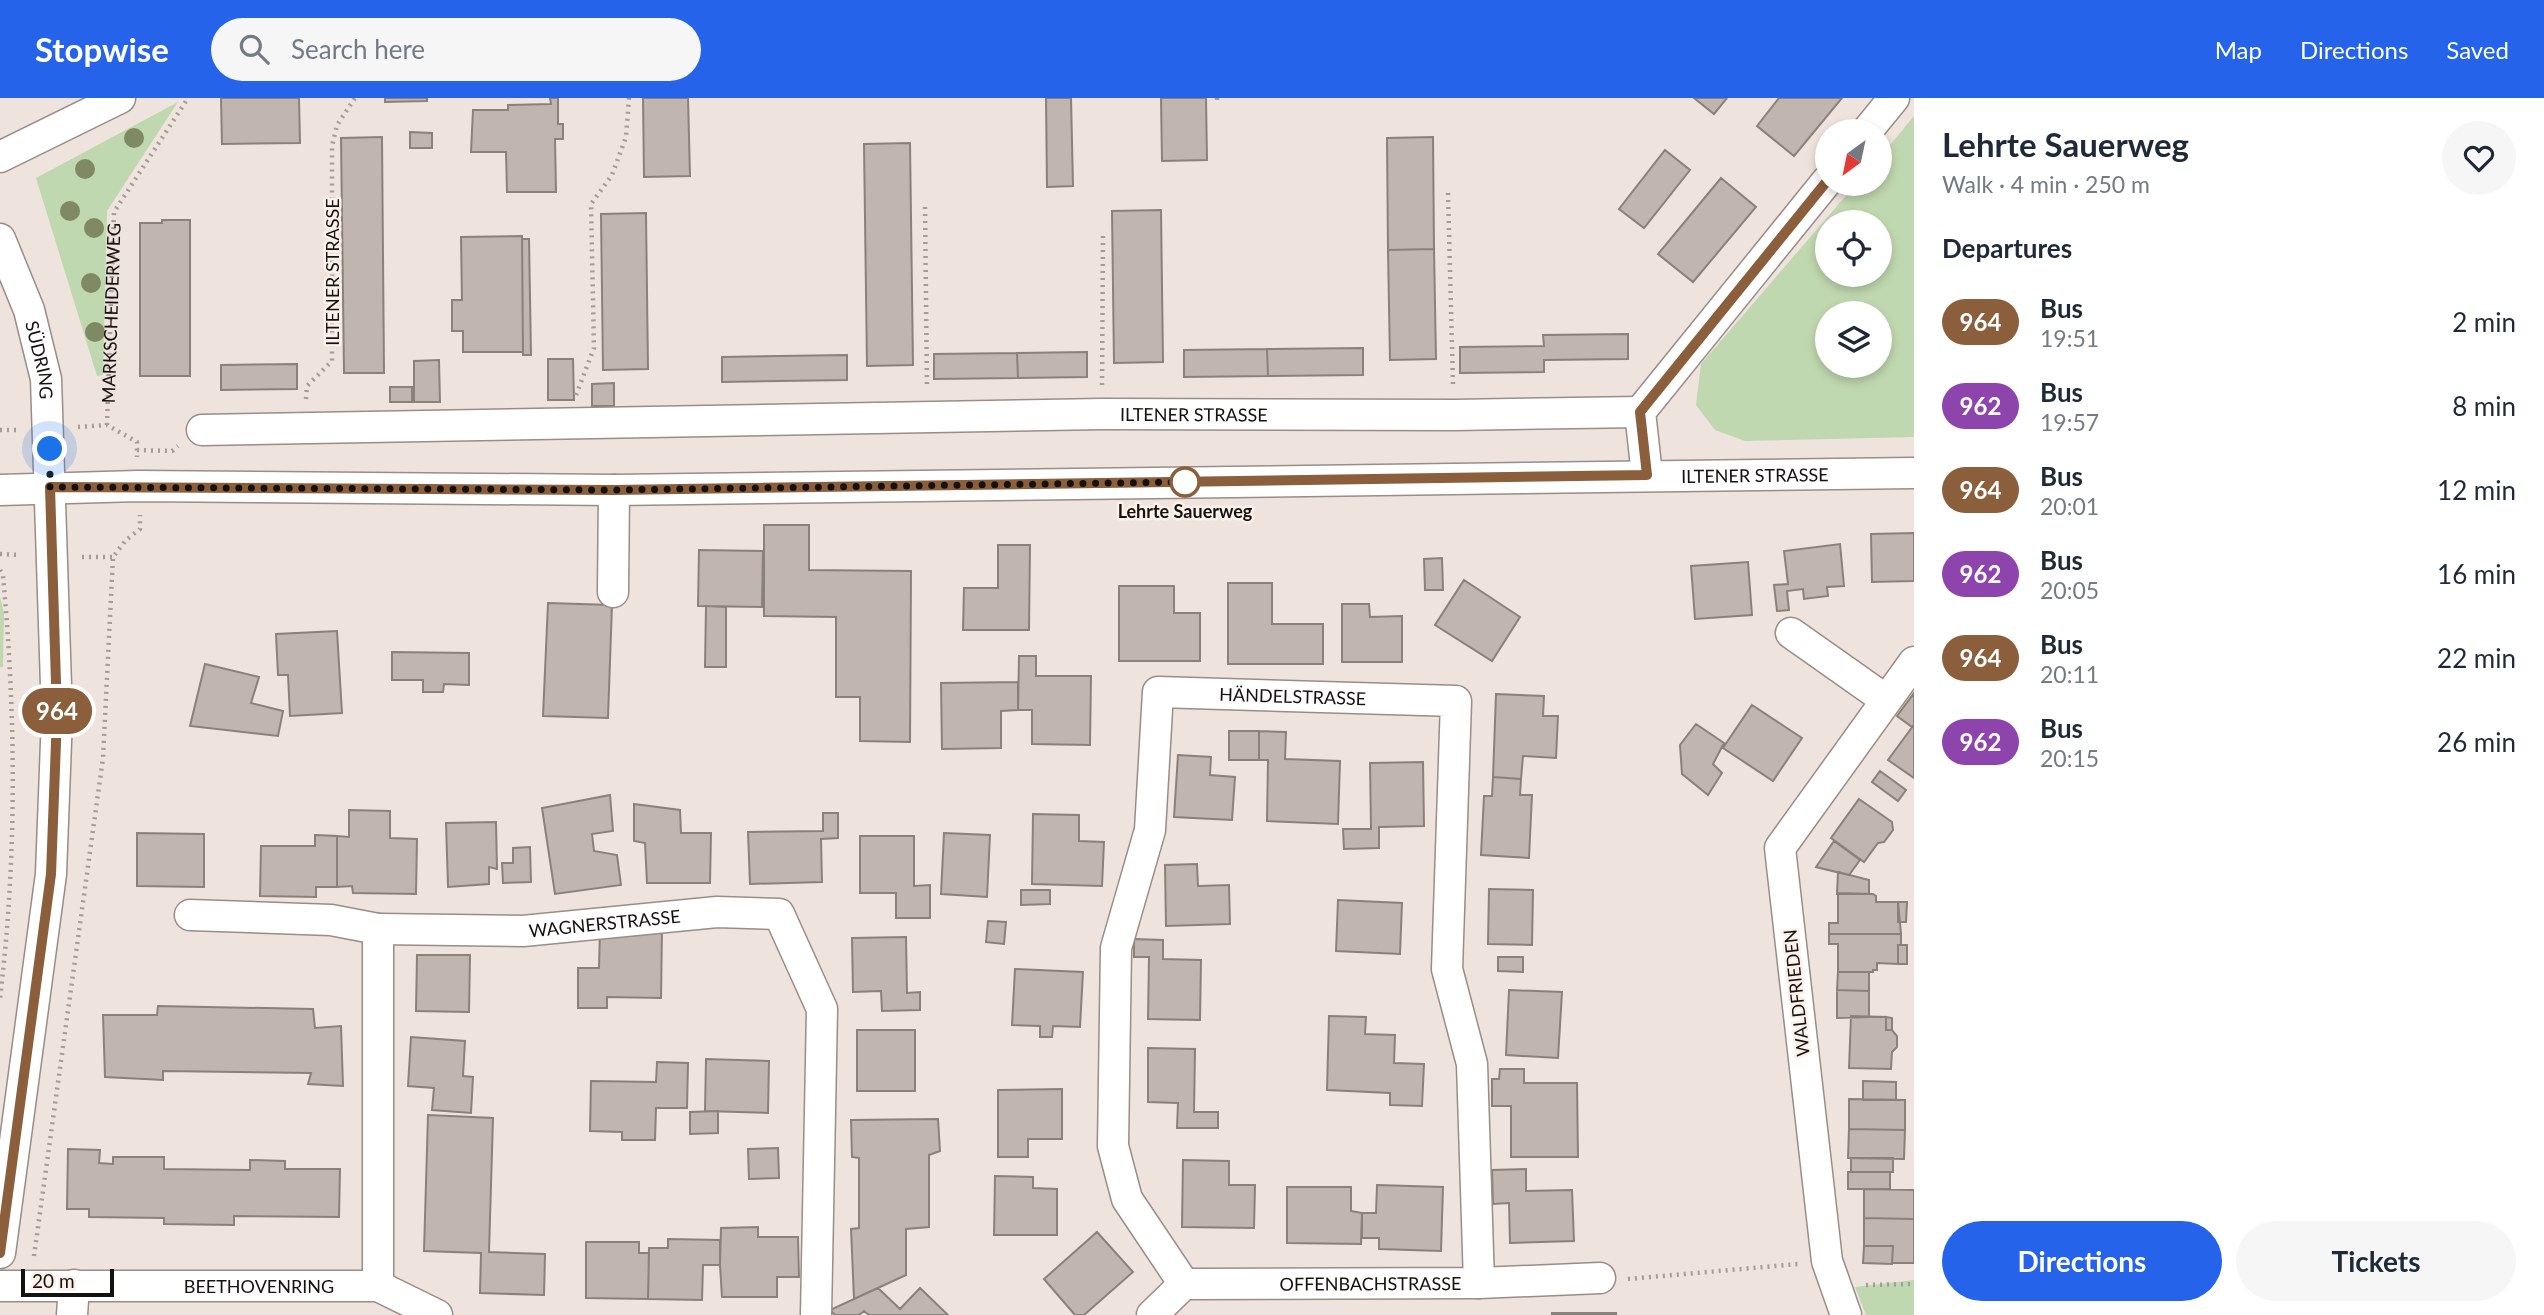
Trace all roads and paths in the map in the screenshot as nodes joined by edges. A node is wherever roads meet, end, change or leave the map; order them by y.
1 (120, 98) edge
2 (188, 98) edge
3 (355, 98) edge
4 (629, 98) edge
5 (1894, 98) edge
6 (1877, 119) edge
7 (0, 157) edge
8 (1448, 193) dead end
9 (1815, 196) edge
10 (925, 207) dead end
11 (1103, 235) dead end
12 (0, 239) edge
13 (1640, 412) junction
14 (1102, 414) junction
15 (1454, 415) junction
16 (928, 417) junction
17 (576, 424) junction
18 (107, 425) junction
19 (305, 429) junction
20 (0, 430) edge
21 (49, 430) junction
22 (202, 430) joint
23 (137, 450) junction
24 (1914, 473) edge
25 (1647, 475) junction
26 (138, 486) junction
27 (50, 487) junction
28 (0, 489) edge
29 (614, 490) junction
30 (113, 557) dead end
31 (0, 570) edge
32 (613, 592) dead end
33 (1791, 633) dead end
34 (1914, 662) edge
35 (1886, 700) junction
36 (190, 915) dead end
37 (378, 929) junction
38 (0, 998) edge
39 (0, 1253) edge
40 (1831, 1273) junction
41 (1600, 1278) joint
42 (1479, 1283) junction
43 (1184, 1284) junction
44 (1914, 1284) edge
45 (0, 1286) edge
46 (74, 1286) junction
47 (378, 1286) junction
48 (72, 1315) edge
49 (437, 1315) edge
50 (816, 1315) edge
51 (1152, 1315) edge
52 (1846, 1315) edge

1 - 7 street
2 - 18 path, MARKSCHEIDERWEG
3 - 19 path, ILTENER STRASSE
4 - 17 path
5 - 6 street
8 - 15 path
9 - 13 street
10 - 16 path
11 - 14 path, ILTENER STRASSE
12 - 21 street, SÜDRING
13 - 15 street, ILTENER STRASSE
13 - 25 street
14 - 15 street, ILTENER STRASSE
14 - 16 street, ILTENER STRASSE
16 - 17 street, ILTENER STRASSE
17 - 19 street, ILTENER STRASSE
18 - 21 path
18 - 23 path
19 - 22 street, ILTENER STRASSE
20 - 21 path
21 - 27 street, SÜDRING
22 - 23 path
23 - 26 path
24 - 25 street, ILTENER STRASSE
25 - 29 street, ILTENER STRASSE
26 - 27 street, ILTENER STRASSE
26 - 29 street, ILTENER STRASSE
26 - 30 path
27 - 28 street, ILTENER STRASSE
27 - 39 street, SÜDRING
29 - 32 street
31 - 38 path
33 - 35 street
34 - 35 street, WALDFRIEDEN
35 - 40 street, WALDFRIEDEN
36 - 37 street
37 - 47 street
37 - 50 street, WAGNERSTRASSE
40 - 41 path
40 - 44 path
40 - 52 street, WALDFRIEDEN
41 - 42 street, OFFENBACHSTRASSE
42 - 43 street, OFFENBACHSTRASSE
42 - 43 street, HÄNDELSTRASSE
43 - 51 street
45 - 46 street, BEETHOVENRING
46 - 47 street, BEETHOVENRING
46 - 48 street
47 - 49 street, BEETHOVENRING

